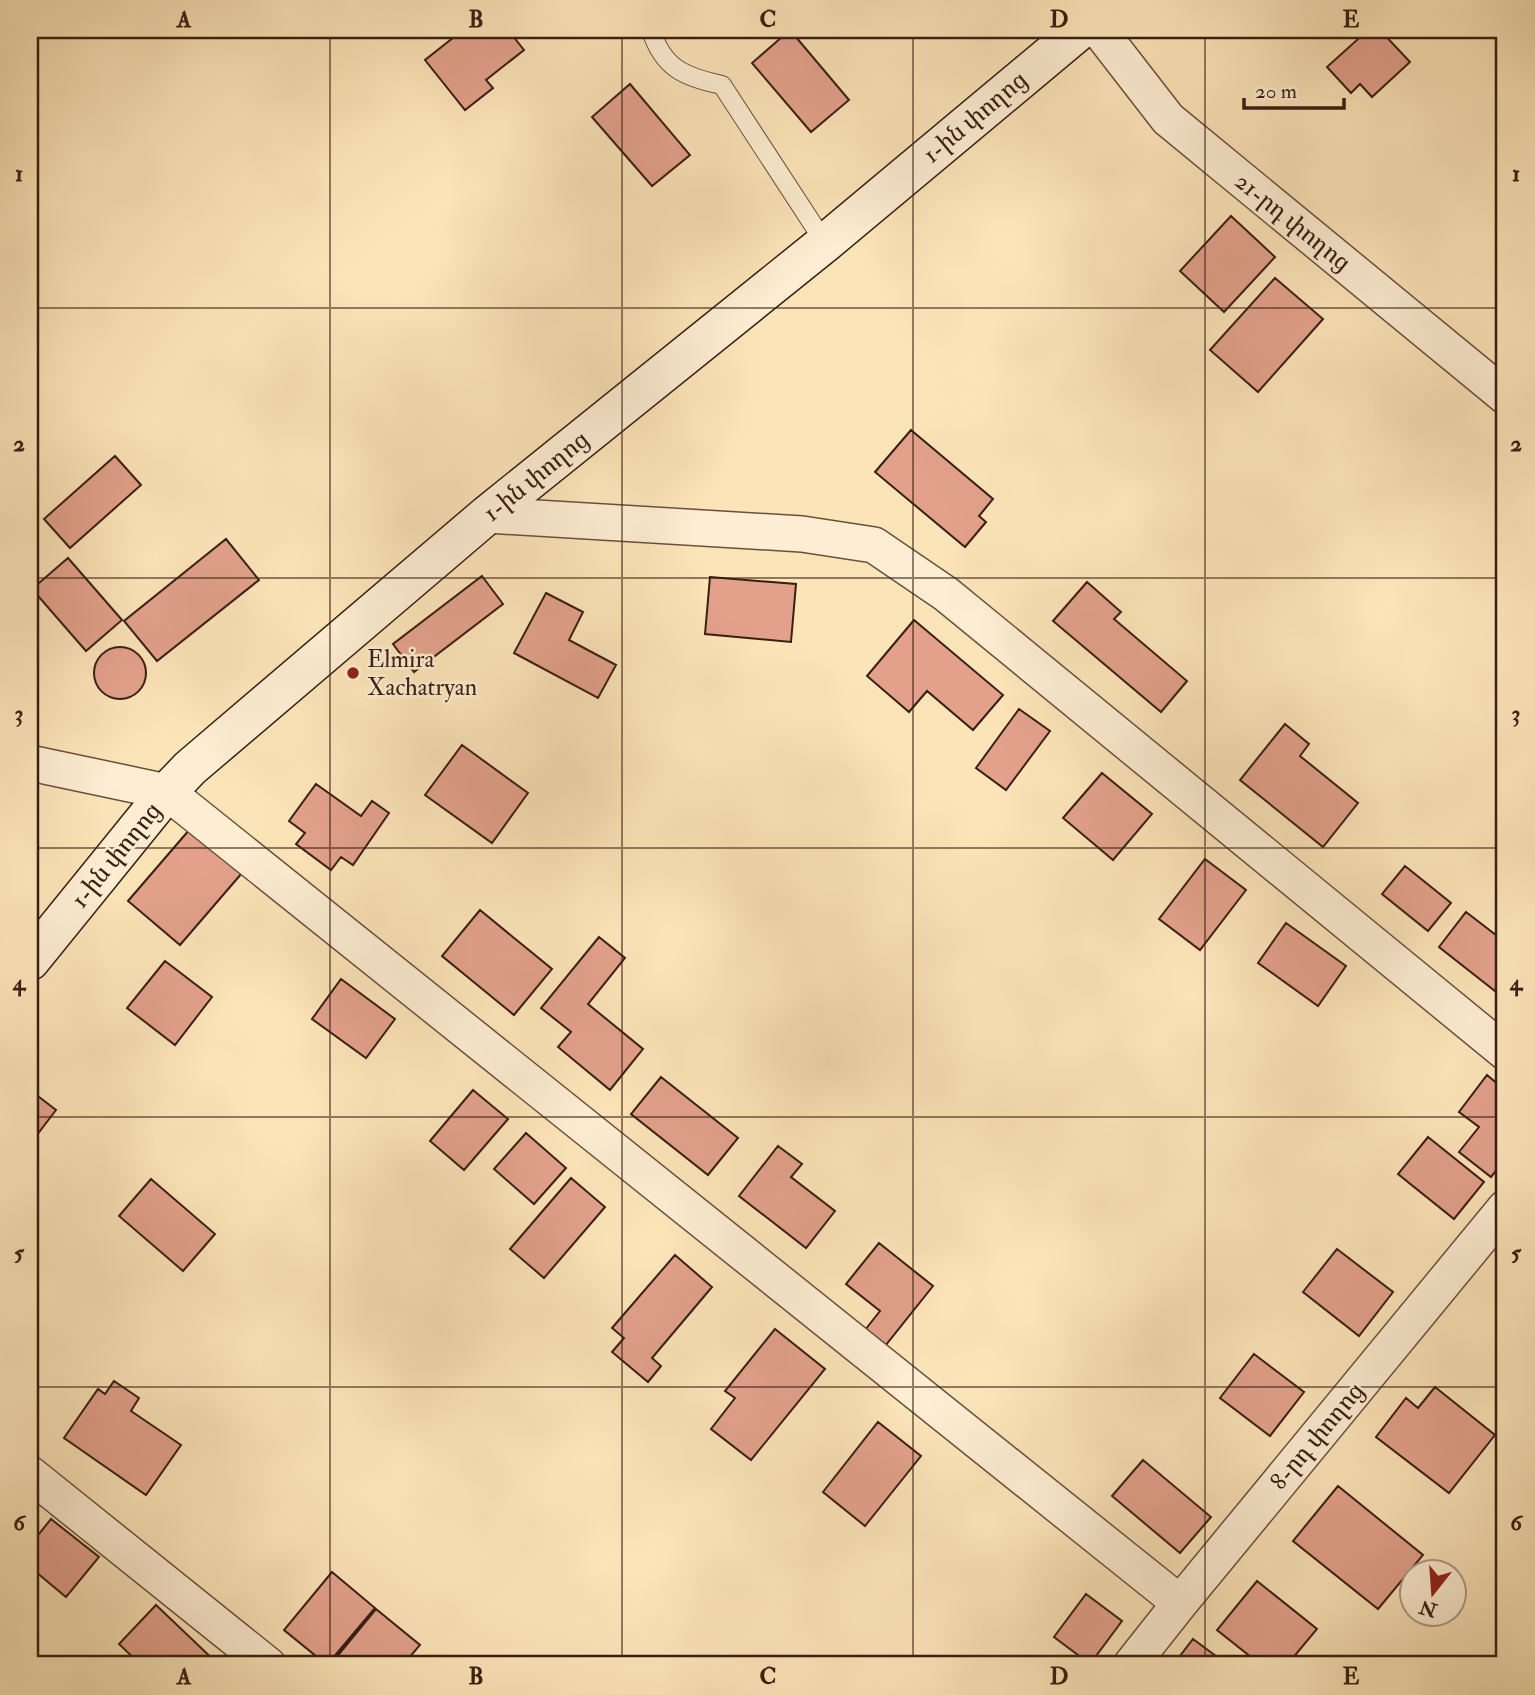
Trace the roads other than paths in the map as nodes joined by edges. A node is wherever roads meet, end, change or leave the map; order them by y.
1 (651, 30) edge
2 (1080, 30) edge
3 (1099, 30) edge
4 (825, 243) junction
5 (1505, 396) edge
6 (487, 515) junction
7 (30, 762) edge
8 (167, 792) junction
9 (30, 961) edge
10 (1505, 1052) edge
11 (1505, 1208) edge
12 (30, 1474) edge
13 (1180, 1603) junction
14 (268, 1665) edge
15 (1131, 1665) edge

1 - 4 lane
2 - 4 main road, 1-ին փողոց
3 - 5 street, 21-րդ փողոց
4 - 6 main road, 1-ին փողոց
6 - 8 main road, 1-ին փողոց
6 - 10 street
7 - 8 street
8 - 9 main road, 1-ին փողոց
8 - 13 street
11 - 13 street, 8-րդ փողոց
12 - 14 street
13 - 15 street, 8-րդ փողոց

